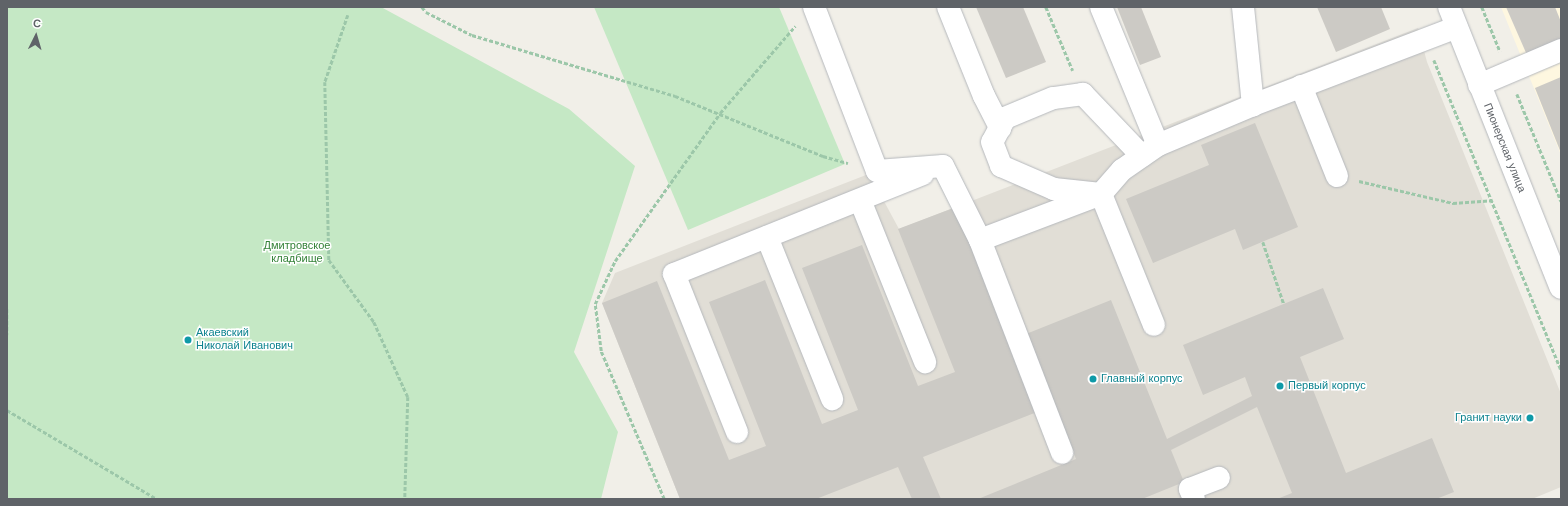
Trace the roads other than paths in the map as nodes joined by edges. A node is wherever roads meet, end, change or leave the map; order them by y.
1 (814, 7) edge
2 (948, 7) edge
3 (1101, 7) edge
4 (1242, 7) edge
5 (1449, 7) edge
6 (1456, 27) junction
7 (1561, 50) edge
8 (1479, 85) junction
9 (1301, 86) junction
10 (1253, 105) junction
11 (1000, 128) junction
12 (1150, 151) junction
13 (943, 166) junction
14 (1337, 176) road end
15 (1101, 194) junction
16 (860, 200) junction
17 (767, 237) junction
18 (980, 240) junction
19 (1561, 288) edge
20 (1154, 325) dead end
21 (926, 362) dead end
22 (832, 399) dead end
23 (737, 432) dead end
24 (1062, 453) dead end
25 (1219, 478) dead end
26 (1194, 499) edge

1 - 13 street
2 - 11 street
3 - 12 street
4 - 10 street
5 - 6 street, Пионерская улица
6 - 8 street, Пионерская улица
6 - 9 street
7 - 8 street
8 - 19 street, Пионерская улица
9 - 10 street
9 - 14 street
10 - 12 street
11 - 12 street
11 - 15 street
12 - 15 street
13 - 16 street
13 - 18 street
15 - 18 street
15 - 20 street
16 - 17 street
16 - 21 street
17 - 22 street
17 - 23 street
18 - 24 street
25 - 26 street

